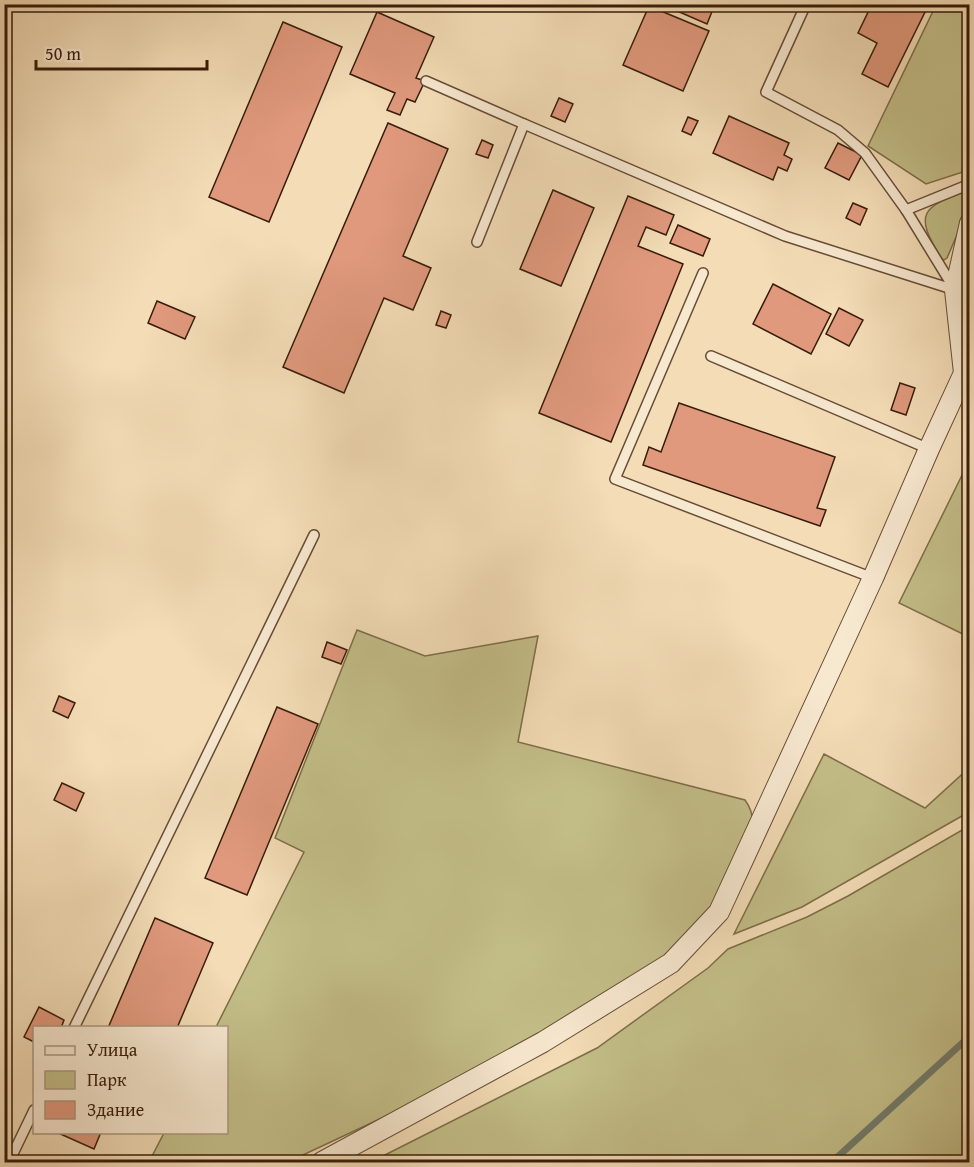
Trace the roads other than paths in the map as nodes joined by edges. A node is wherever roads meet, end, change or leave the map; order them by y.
1 (806, 4) edge
2 (426, 81) dead end
3 (524, 124) junction
4 (969, 183) edge
5 (906, 210) junction
6 (969, 224) edge
7 (477, 242) dead end
8 (703, 273) dead end
9 (955, 290) junction
10 (711, 356) dead end
11 (967, 374) edge
12 (928, 449) junction
13 (314, 535) dead end
14 (873, 578) junction
15 (75, 1026) edge
16 (33, 1112) edge
17 (9, 1162) edge
18 (322, 1162) edge

1 - 5 lane
2 - 3 lane
3 - 7 lane
3 - 9 lane
4 - 5 lane
5 - 9 lane
6 - 9 street
8 - 14 lane
9 - 11 street
10 - 12 lane
11 - 12 street
12 - 14 street
13 - 15 lane
14 - 18 street
16 - 17 lane

